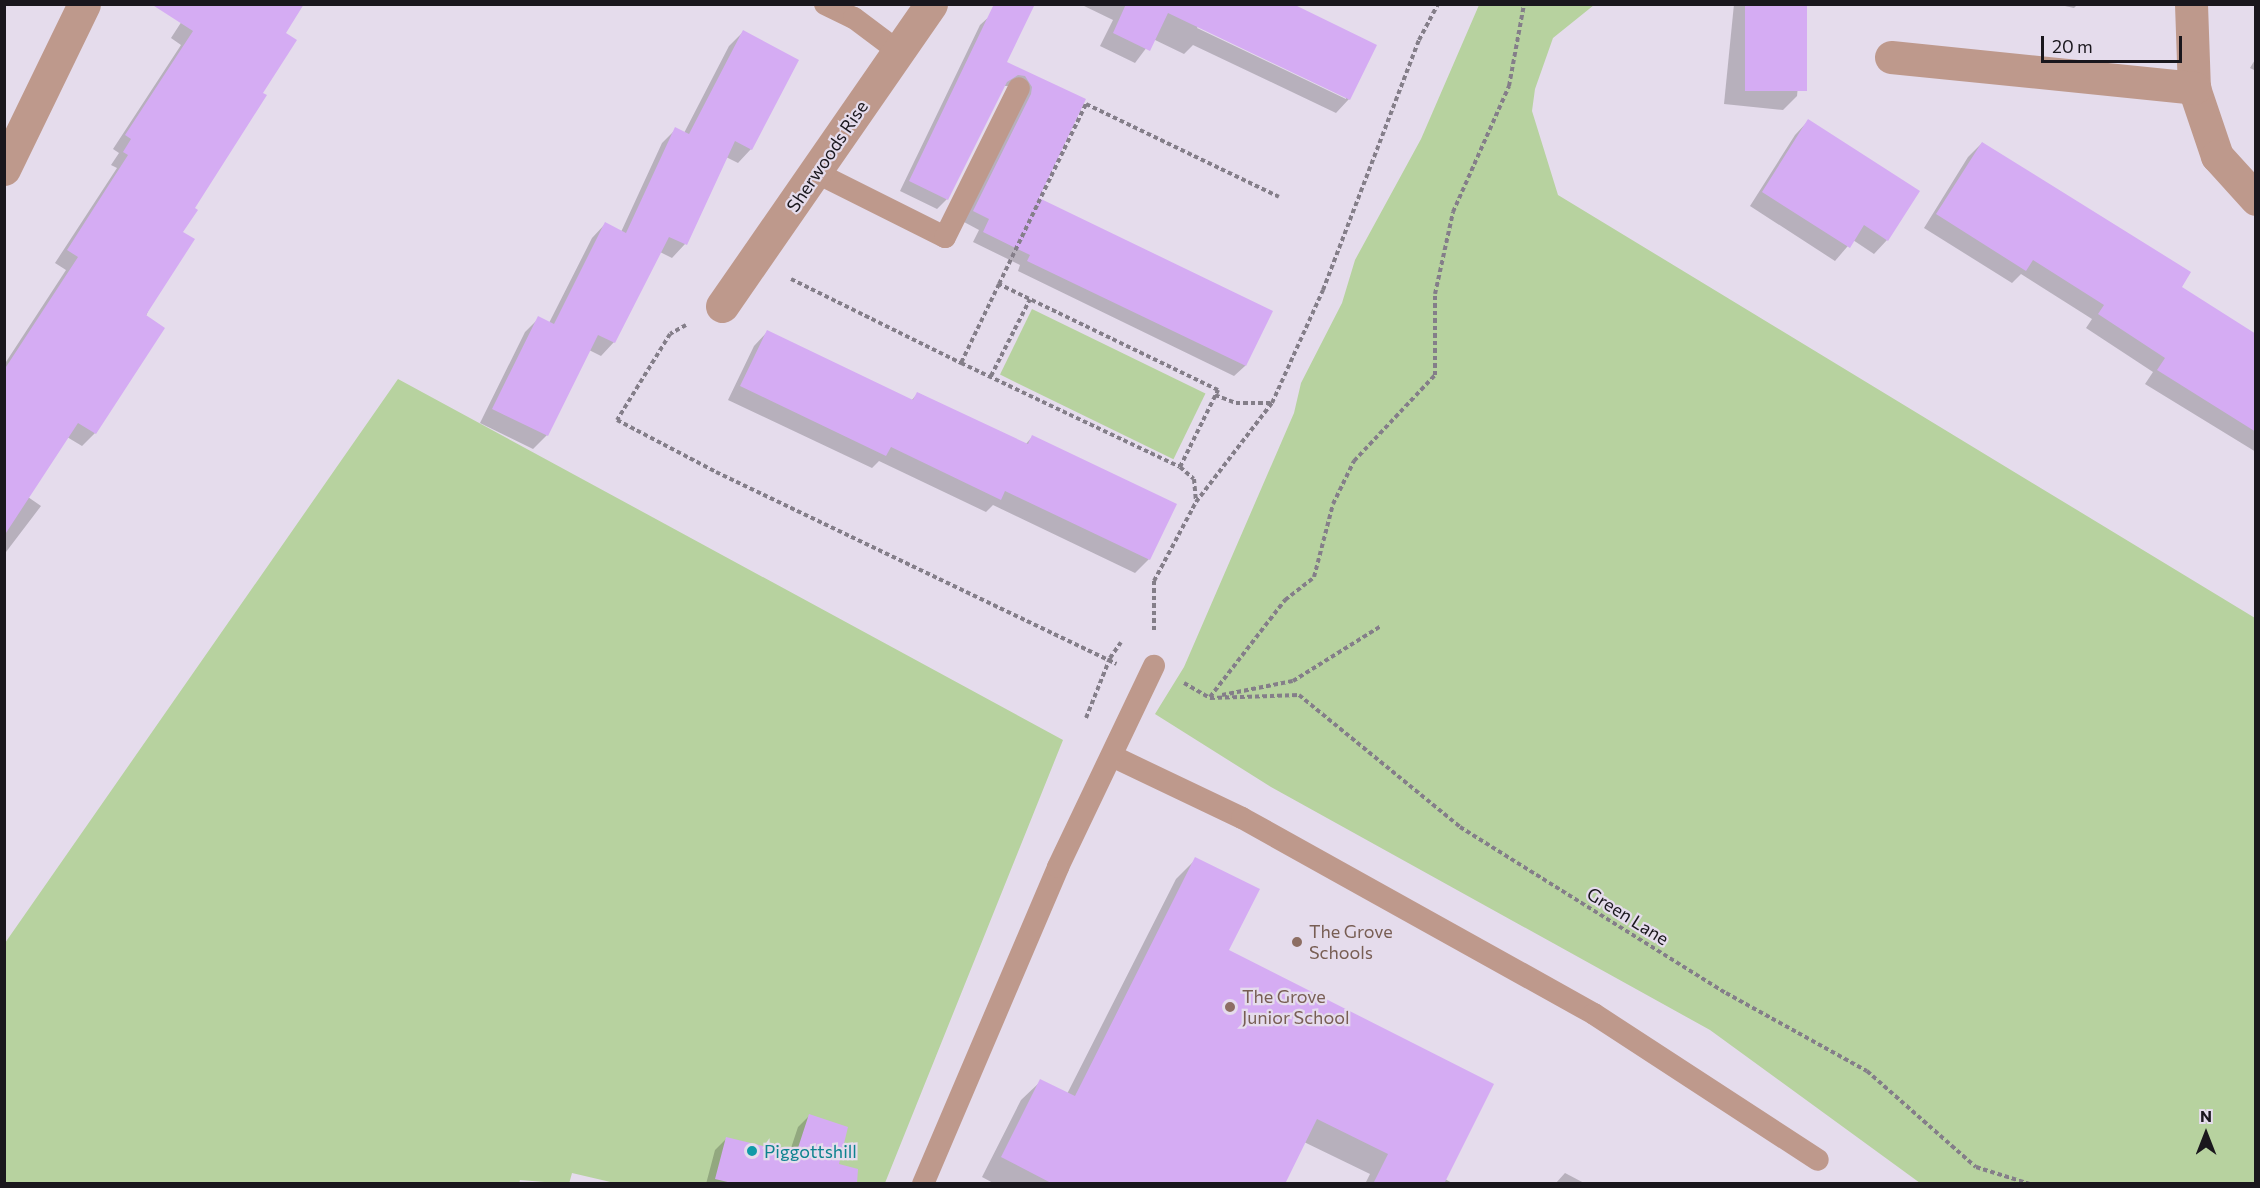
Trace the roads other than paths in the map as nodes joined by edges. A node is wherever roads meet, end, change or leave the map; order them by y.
1 (84, 4) edge
2 (825, 4) edge
3 (931, 4) edge
4 (2191, 4) edge
5 (898, 51) junction
6 (1891, 57) dead end
7 (1018, 88) dead end
8 (2194, 88) junction
9 (4, 170) edge
10 (817, 173) junction
11 (2256, 200) edge
12 (722, 306) road end
13 (1154, 666) road end
14 (1112, 756) junction
15 (1818, 1160) dead end
16 (923, 1184) edge

1 - 9 street
2 - 5 lane
3 - 5 street, Sherwoods Rise
4 - 8 street
5 - 10 street, Sherwoods Rise
6 - 8 street
7 - 10 lane
8 - 11 street
10 - 12 street, Sherwoods Rise
13 - 14 lane
14 - 15 lane
14 - 16 lane

